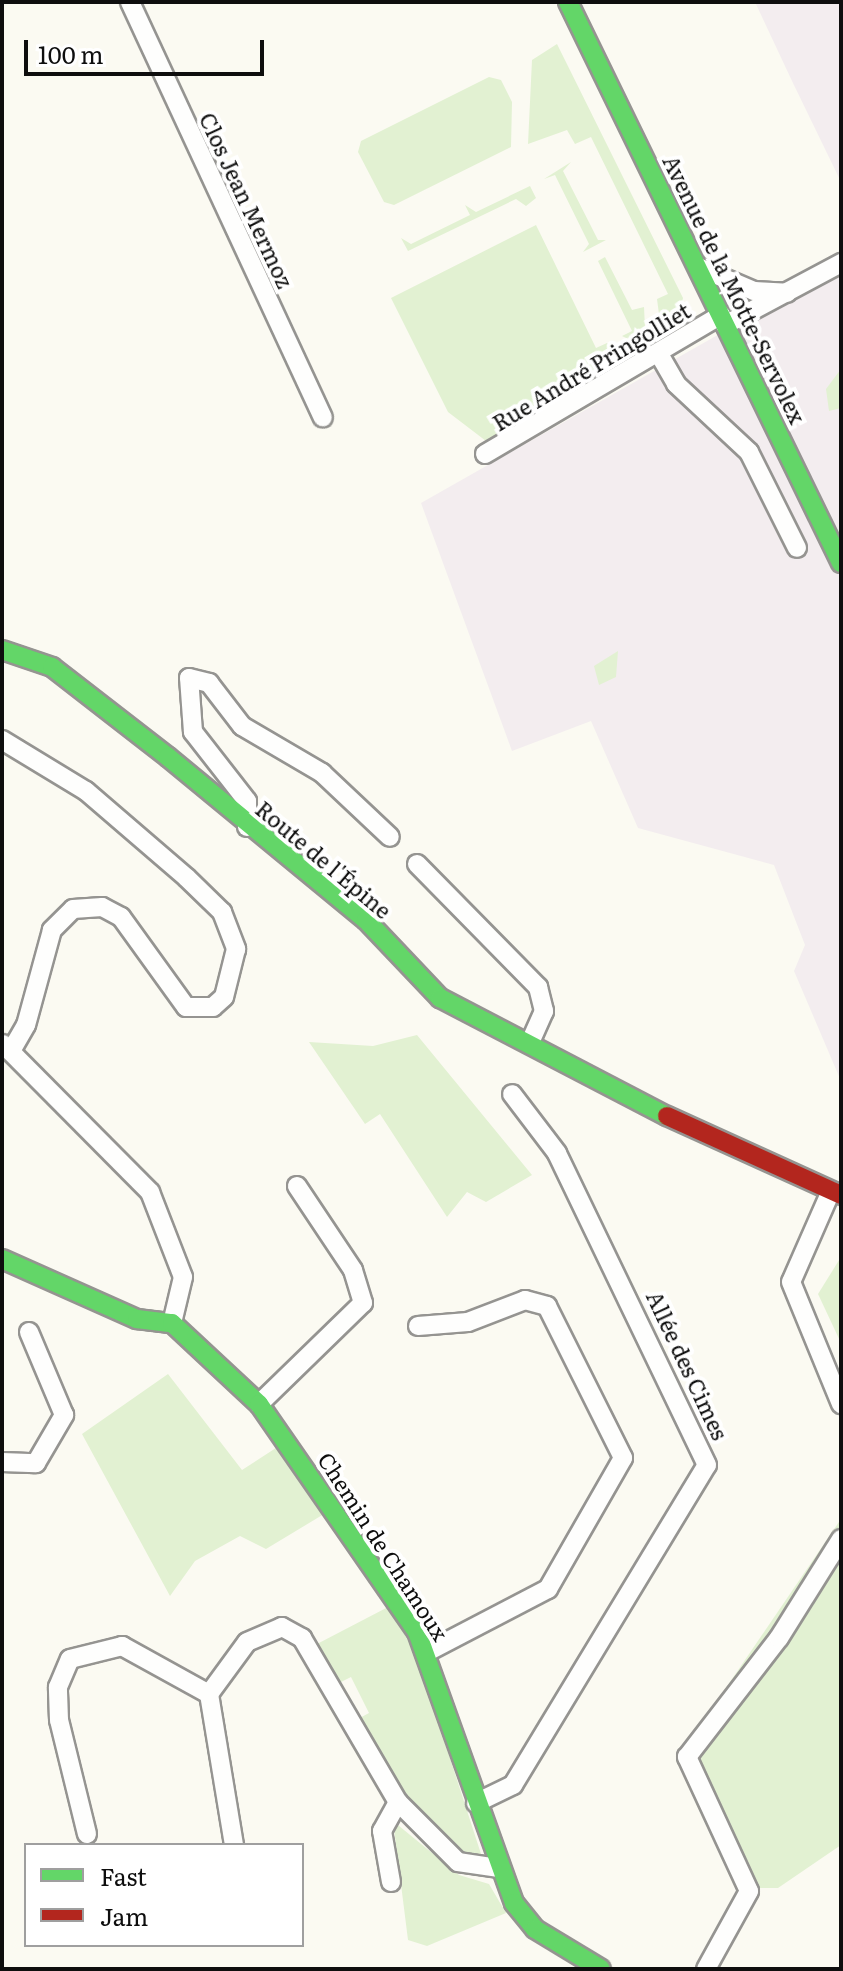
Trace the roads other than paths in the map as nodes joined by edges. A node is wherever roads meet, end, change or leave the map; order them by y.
1 (130, 2) edge
2 (568, 2) edge
3 (841, 263) edge
4 (698, 267) junction
5 (790, 293) junction
6 (723, 320) junction
7 (659, 354) junction
8 (323, 417) dead end
9 (485, 454) dead end
10 (797, 548) dead end
11 (841, 563) edge
12 (2, 650) edge
13 (2, 740) edge
14 (247, 827) junction
15 (390, 837) dead end
16 (417, 864) dead end
17 (530, 1043) junction
18 (6, 1047) edge
19 (512, 1094) dead end
20 (297, 1186) dead end
21 (836, 1193) edge
22 (2, 1259) edge
23 (172, 1323) junction
24 (418, 1326) dead end
25 (29, 1332) dead end
26 (259, 1404) junction
27 (841, 1404) edge
28 (2, 1462) edge
29 (841, 1539) edge
30 (427, 1652) junction
31 (209, 1694) junction
32 (398, 1802) junction
33 (476, 1803) junction
34 (87, 1834) dead end
35 (234, 1843) edge
36 (498, 1868) junction
37 (391, 1882) dead end
38 (601, 1969) edge
39 (706, 1969) edge

1 - 8 street, Clos Jean Mermoz
2 - 4 street, Avenue de la Motte-Servolex
3 - 5 street, Rue André Pringolliet
4 - 5 street
4 - 6 street, Avenue de la Motte-Servolex
5 - 6 street, Rue André Pringolliet
6 - 7 street, Rue André Pringolliet
6 - 11 street, Avenue de la Motte-Servolex
7 - 9 street, Rue André Pringolliet
7 - 10 street
12 - 14 street, Route de l'Épine
13 - 18 street
14 - 15 street
14 - 17 street, Route de l'Épine
16 - 17 street
17 - 21 street, Route de l'Épine
18 - 23 street
19 - 33 street, Allée des Cimes
20 - 26 street
21 - 27 street
22 - 23 street
23 - 26 street, Chemin de Chamoux
24 - 30 street
25 - 28 street
26 - 30 street, Chemin de Chamoux
29 - 39 street
30 - 33 street, Chemin de Chamoux
31 - 32 street
31 - 34 street
31 - 35 street
32 - 36 street
32 - 37 street
33 - 36 street, Chemin de Chamoux
36 - 38 street, Chemin de Chamoux

